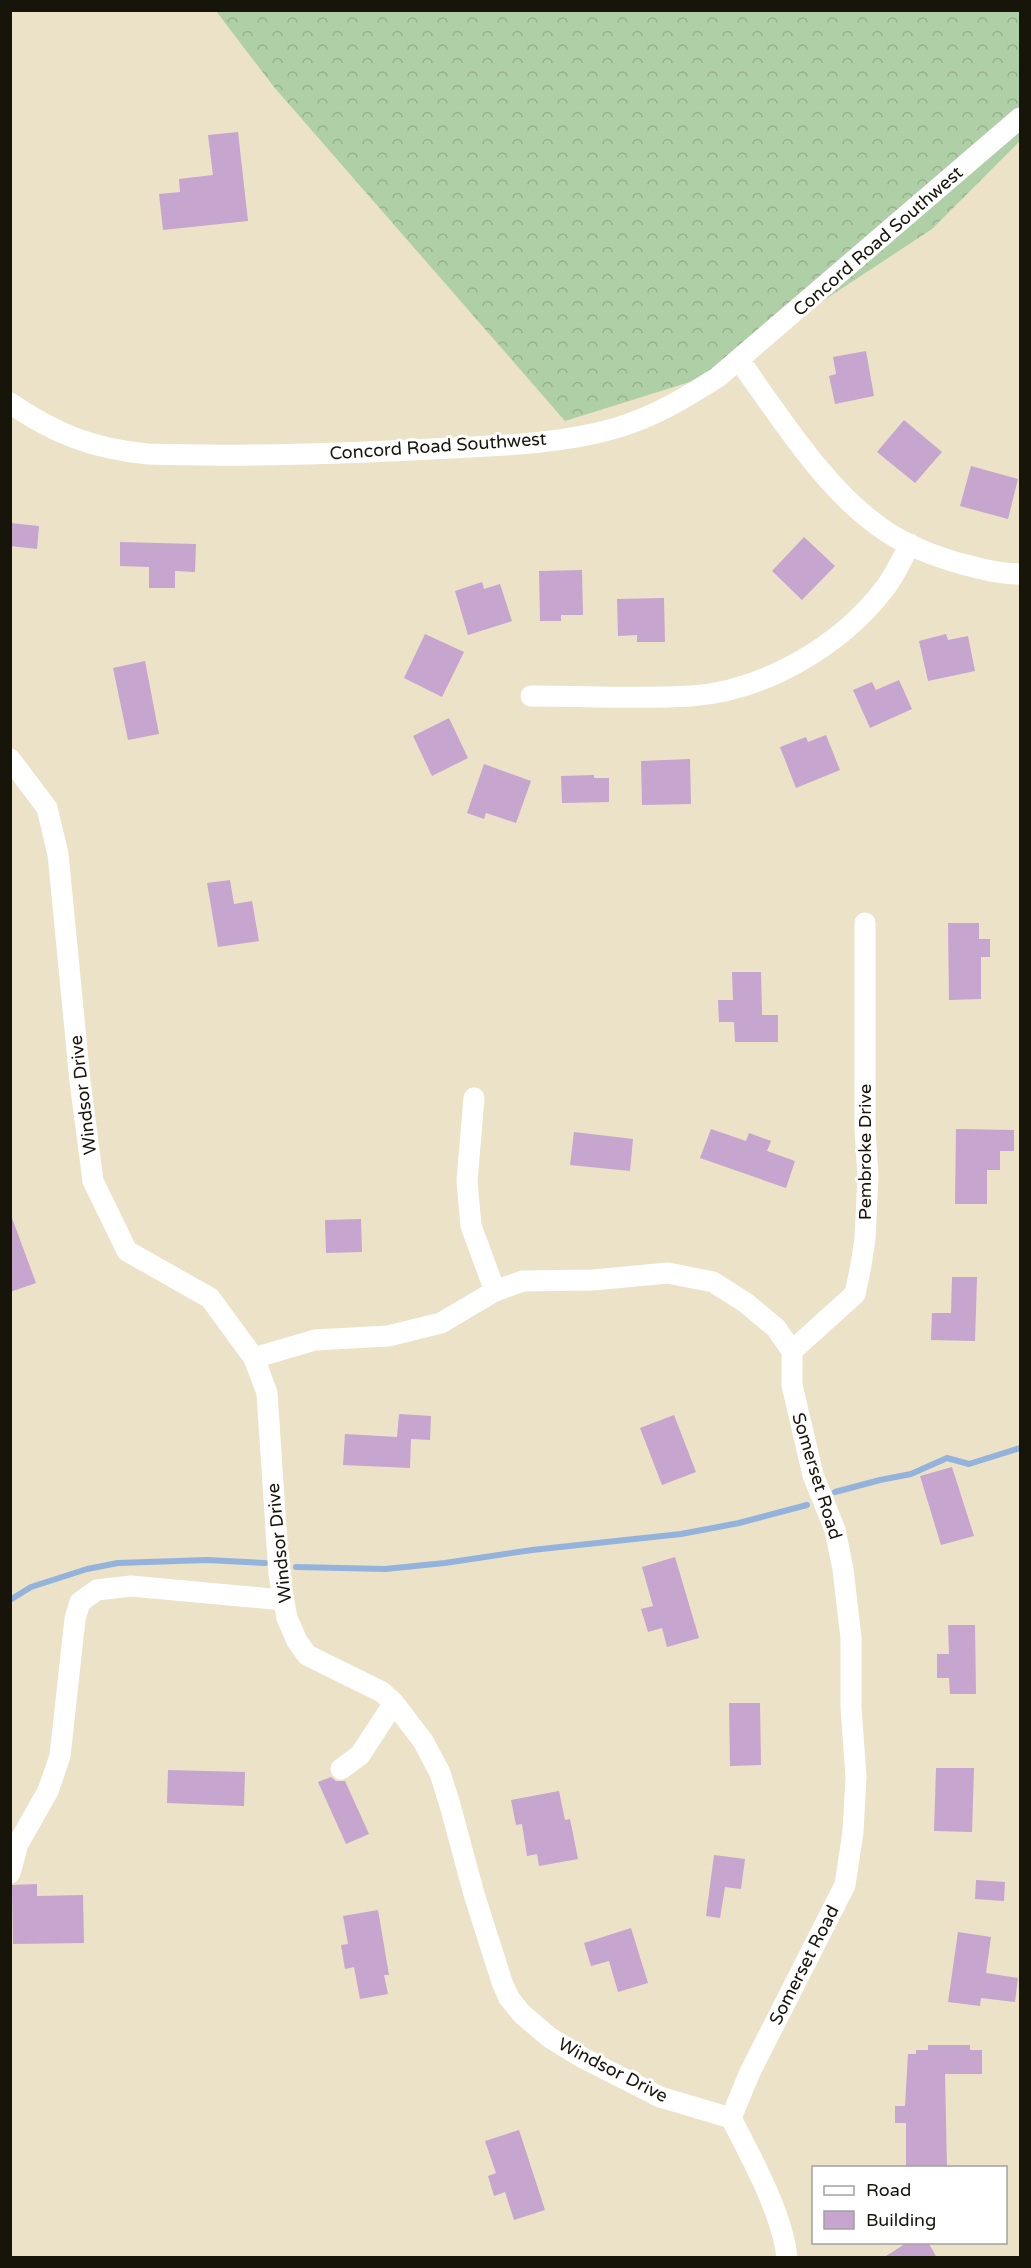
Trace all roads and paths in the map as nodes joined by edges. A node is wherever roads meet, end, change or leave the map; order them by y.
1 (1020, 118) edge
2 (739, 360) junction
3 (10, 403) edge
4 (910, 544) junction
5 (1020, 574) edge
6 (531, 696) dead end
7 (10, 759) edge
8 (865, 923) dead end
9 (474, 1098) dead end
10 (495, 1291) junction
11 (792, 1351) junction
12 (254, 1358) junction
13 (284, 1600) junction
14 (394, 1703) junction
15 (341, 1769) dead end
16 (10, 1873) edge
17 (731, 2118) junction
18 (787, 2258) edge

1 - 2 street, Concord Road Southwest
2 - 3 street, Concord Road Southwest
2 - 4 street
4 - 5 street
4 - 6 street
7 - 12 street, Windsor Drive
8 - 11 street, Pembroke Drive
9 - 10 street
10 - 11 street
10 - 12 street
11 - 17 street, Somerset Road
12 - 13 street, Windsor Drive
13 - 14 street, Windsor Drive
13 - 16 street
14 - 15 street
14 - 17 street, Windsor Drive
17 - 18 street

